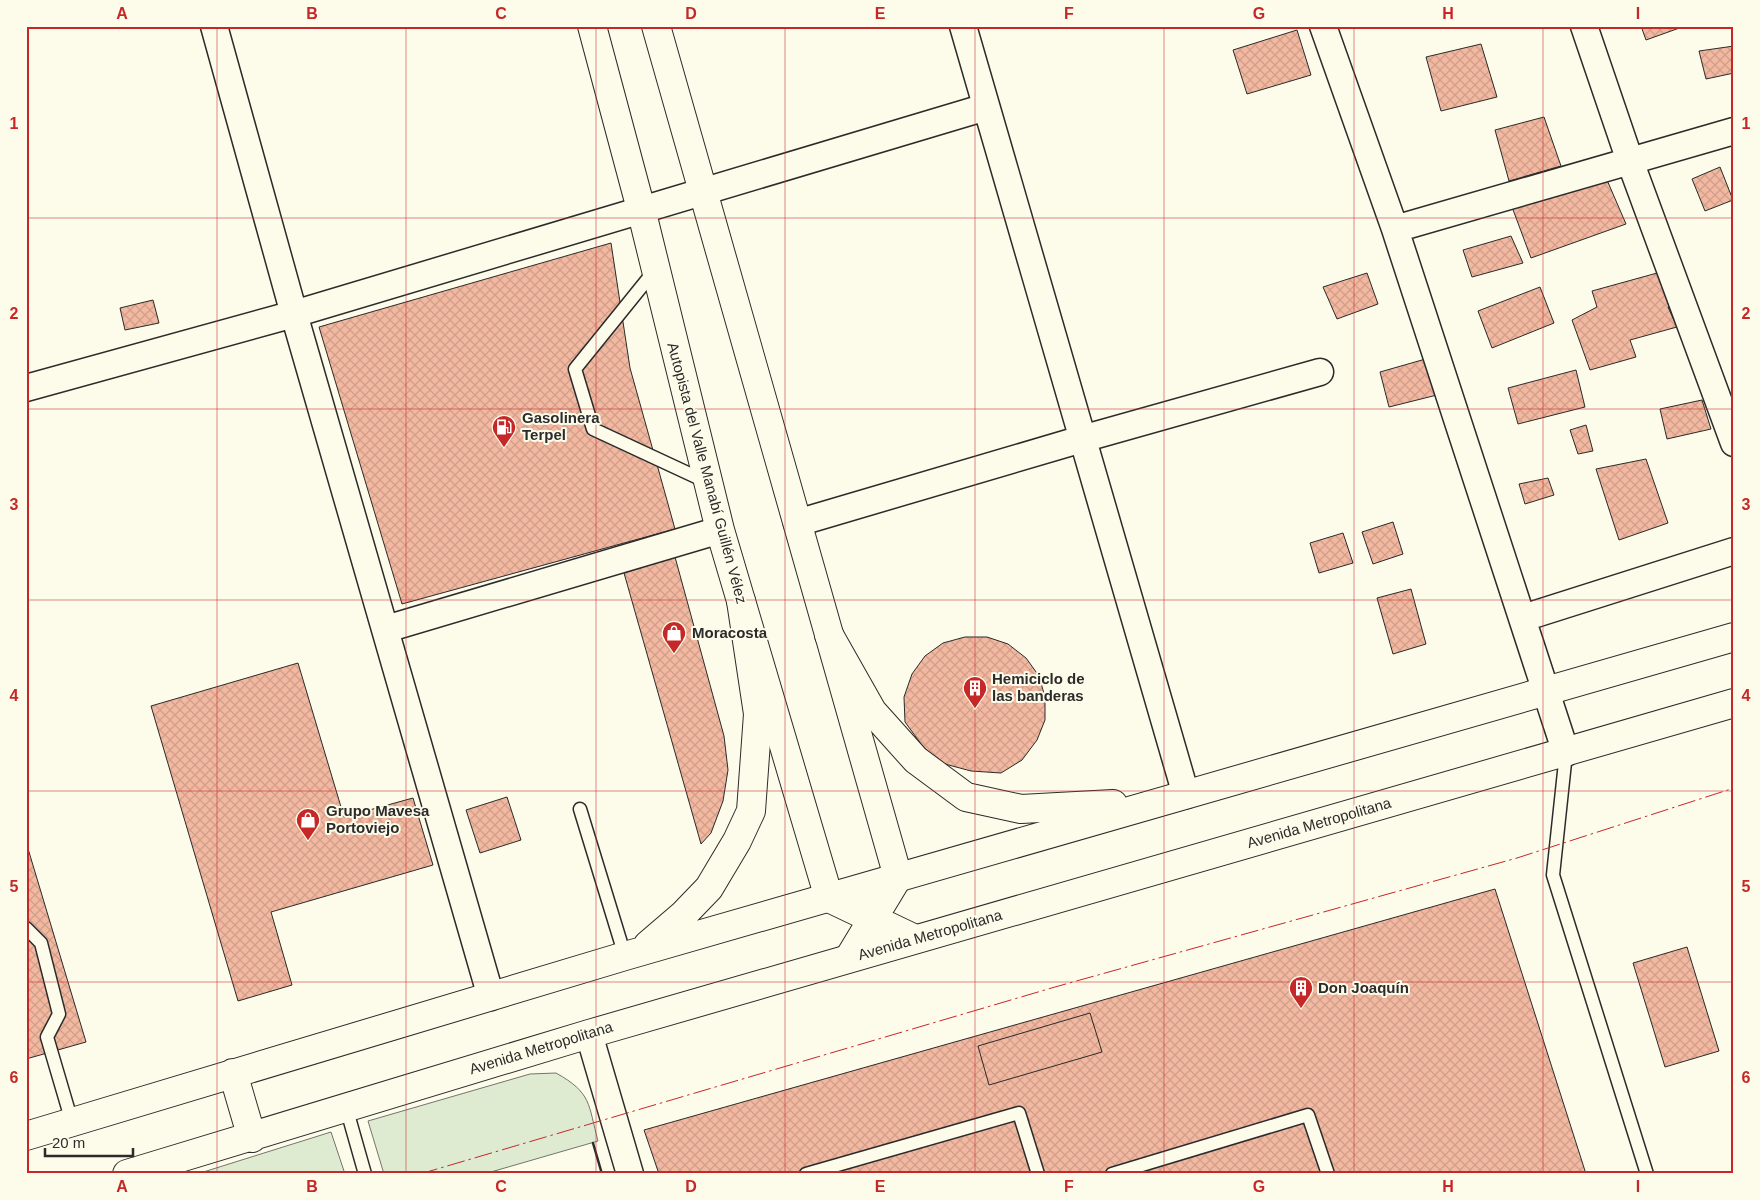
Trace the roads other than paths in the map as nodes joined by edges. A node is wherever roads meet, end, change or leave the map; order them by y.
1 (214, 26) edge
2 (592, 26) edge
3 (656, 26) edge
4 (963, 26) edge
5 (1323, 26) edge
6 (1584, 26) edge
7 (986, 107) junction
8 (1734, 131) edge
9 (1630, 161) junction
10 (699, 179) junction
11 (634, 181) junction
12 (672, 200) junction
13 (711, 218) junction
14 (644, 221) junction
15 (1395, 229) junction
16 (655, 270) junction
17 (294, 314) junction
18 (1320, 372) dead end
19 (26, 388) edge
20 (1082, 438) junction
21 (1734, 443) edge
22 (708, 483) junction
23 (797, 523) junction
24 (720, 530) junction
25 (1734, 551) edge
26 (741, 601) junction
27 (1523, 618) junction
28 (386, 629) junction
29 (829, 635) junction
30 (1734, 637) edge
31 (1546, 692) junction
32 (1734, 703) edge
33 (1566, 753) junction
34 (1186, 795) junction
35 (580, 809) dead end
36 (898, 877) junction
37 (829, 898) junction
38 (874, 920) junction
39 (26, 928) edge
40 (915, 939) junction
41 (632, 954) junction
42 (849, 958) junction
43 (491, 997) junction
44 (589, 1034) junction
45 (233, 1073) junction
46 (346, 1107) junction
47 (72, 1122) junction
48 (26, 1136) edge
49 (252, 1138) junction
50 (128, 1174) edge
51 (365, 1174) edge
52 (630, 1174) edge
53 (806, 1174) edge
54 (1038, 1174) edge
55 (1112, 1174) edge
56 (1328, 1174) edge
57 (1647, 1174) edge

1 - 17 street
2 - 11 main road, Autopista del Valle Manabí Guillén Vélez
3 - 10 main road
4 - 7 street
5 - 15 street
6 - 9 street
7 - 10 street
7 - 20 street
8 - 9 street
9 - 15 street
9 - 21 street
10 - 12 street
10 - 13 main road
11 - 12 street
11 - 14 main road, Autopista del Valle Manabí Guillén Vélez
12 - 13 street
12 - 14 street
13 - 23 main road
14 - 16 main road, Autopista del Valle Manabí Guillén Vélez
14 - 17 street
15 - 27 street
16 - 22 main road, Autopista del Valle Manabí Guillén Vélez
16 - 22 lane
17 - 19 street
17 - 28 street
18 - 20 street
20 - 23 street
20 - 34 street
22 - 24 main road, Autopista del Valle Manabí Guillén Vélez
23 - 29 main road
24 - 26 main road, Autopista del Valle Manabí Guillén Vélez
24 - 28 street
25 - 27 street
26 - 37 main road, Autopista del Valle Manabí Guillén Vélez
26 - 41 main road
27 - 31 street
28 - 43 street
29 - 34 main road
29 - 36 main road
30 - 31 main road
31 - 33 street
31 - 34 main road
32 - 33 main road, Avenida Metropolitana
33 - 40 main road, Avenida Metropolitana
33 - 57 lane
34 - 36 main road
35 - 41 lane
36 - 37 main road
36 - 38 main road
37 - 38 main road
37 - 41 main road
38 - 40 main road
38 - 42 main road
39 - 47 lane
40 - 42 main road, Avenida Metropolitana
41 - 43 main road
42 - 44 main road, Avenida Metropolitana
43 - 45 main road
44 - 46 main road, Avenida Metropolitana
44 - 52 street
45 - 47 main road
45 - 49 main road
46 - 49 main road, Avenida Metropolitana
46 - 51 lane
47 - 48 main road
49 - 50 main road, Avenida Metropolitana
53 - 54 lane
55 - 56 lane

